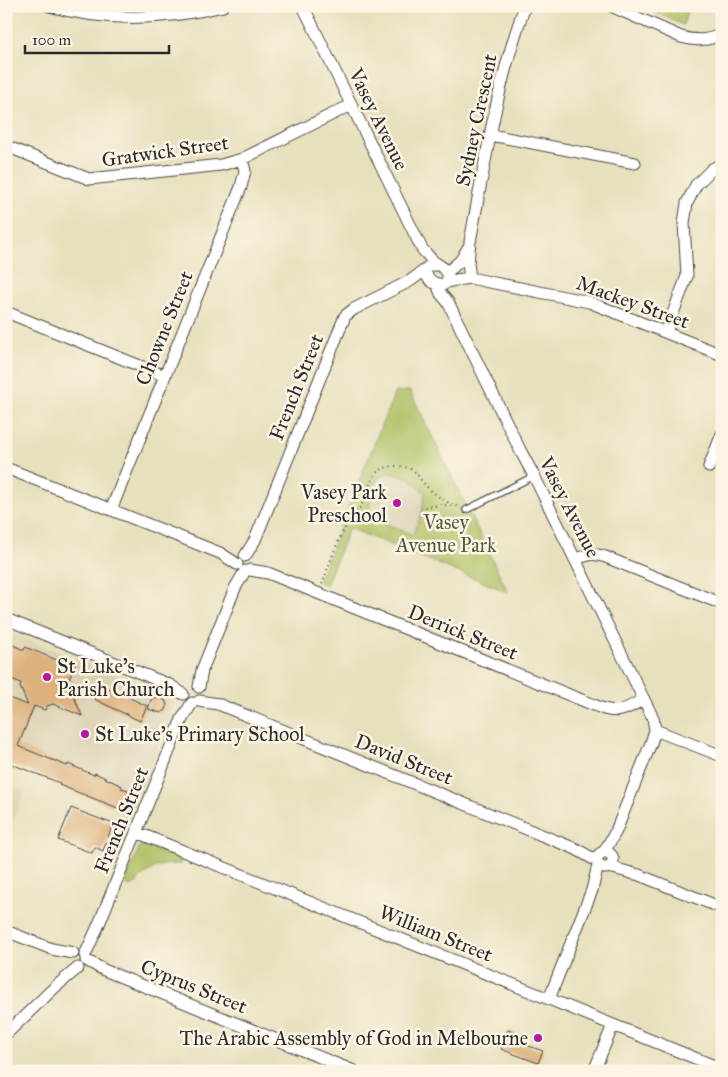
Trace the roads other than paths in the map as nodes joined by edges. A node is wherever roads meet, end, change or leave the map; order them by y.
1 (49, 6) edge
2 (223, 6) edge
3 (303, 6) edge
4 (525, 6) edge
5 (611, 6) edge
6 (722, 34) edge
7 (351, 105) junction
8 (491, 135) junction
9 (6, 146) edge
10 (242, 159) junction
11 (635, 163) dead end
12 (722, 164) edge
13 (470, 242) junction
14 (438, 274) junction
15 (470, 278) junction
16 (6, 312) edge
17 (666, 332) junction
18 (722, 355) edge
19 (165, 376) junction
20 (722, 434) edge
21 (709, 467) dead end
22 (6, 468) edge
23 (534, 476) junction
24 (466, 507) road end
25 (111, 510) junction
26 (575, 559) junction
27 (245, 563) junction
28 (722, 604) edge
29 (6, 619) edge
30 (192, 693) junction
31 (644, 699) junction
32 (655, 730) junction
33 (722, 756) edge
34 (136, 832) junction
35 (605, 860) junction
36 (722, 908) edge
37 (6, 931) edge
38 (78, 960) junction
39 (549, 999) junction
40 (612, 1025) junction
41 (6, 1034) edge
42 (722, 1069) edge
43 (354, 1071) edge
44 (594, 1071) edge

1 - 2 street
3 - 7 street, Vasey Avenue
4 - 8 street, Sydney Crescent
5 - 6 street
7 - 10 street, Gratwick Street
7 - 14 street, Vasey Avenue
8 - 11 street
8 - 13 street, Sydney Crescent
9 - 10 street, Gratwick Street
10 - 19 street, Chowne Street
12 - 17 street
13 - 14 street, Sydney Crescent
13 - 15 street, Sydney Crescent
14 - 15 street, Mackey Street
14 - 23 street, Vasey Avenue
14 - 27 street, French Street
15 - 17 street, Mackey Street
16 - 19 street
17 - 18 street, Mackey Street
19 - 25 street, Chowne Street
20 - 21 street
22 - 25 street, Derrick Street
23 - 24 lane
23 - 26 street, Vasey Avenue
25 - 27 street, Derrick Street
26 - 28 street
26 - 31 street, Vasey Avenue
27 - 30 street, French Street
27 - 31 street, Derrick Street
29 - 30 street, David Street
30 - 34 street, French Street
30 - 35 street, David Street
31 - 32 street, Vasey Avenue
32 - 33 street
32 - 35 street
34 - 38 street, French Street
34 - 39 street, William Street
35 - 36 street, David Street
35 - 39 street
37 - 38 street, Cyprus Street
38 - 41 street, French Street
38 - 43 street, Cyprus Street
39 - 40 street, William Street
40 - 42 street, William Street
40 - 44 street

